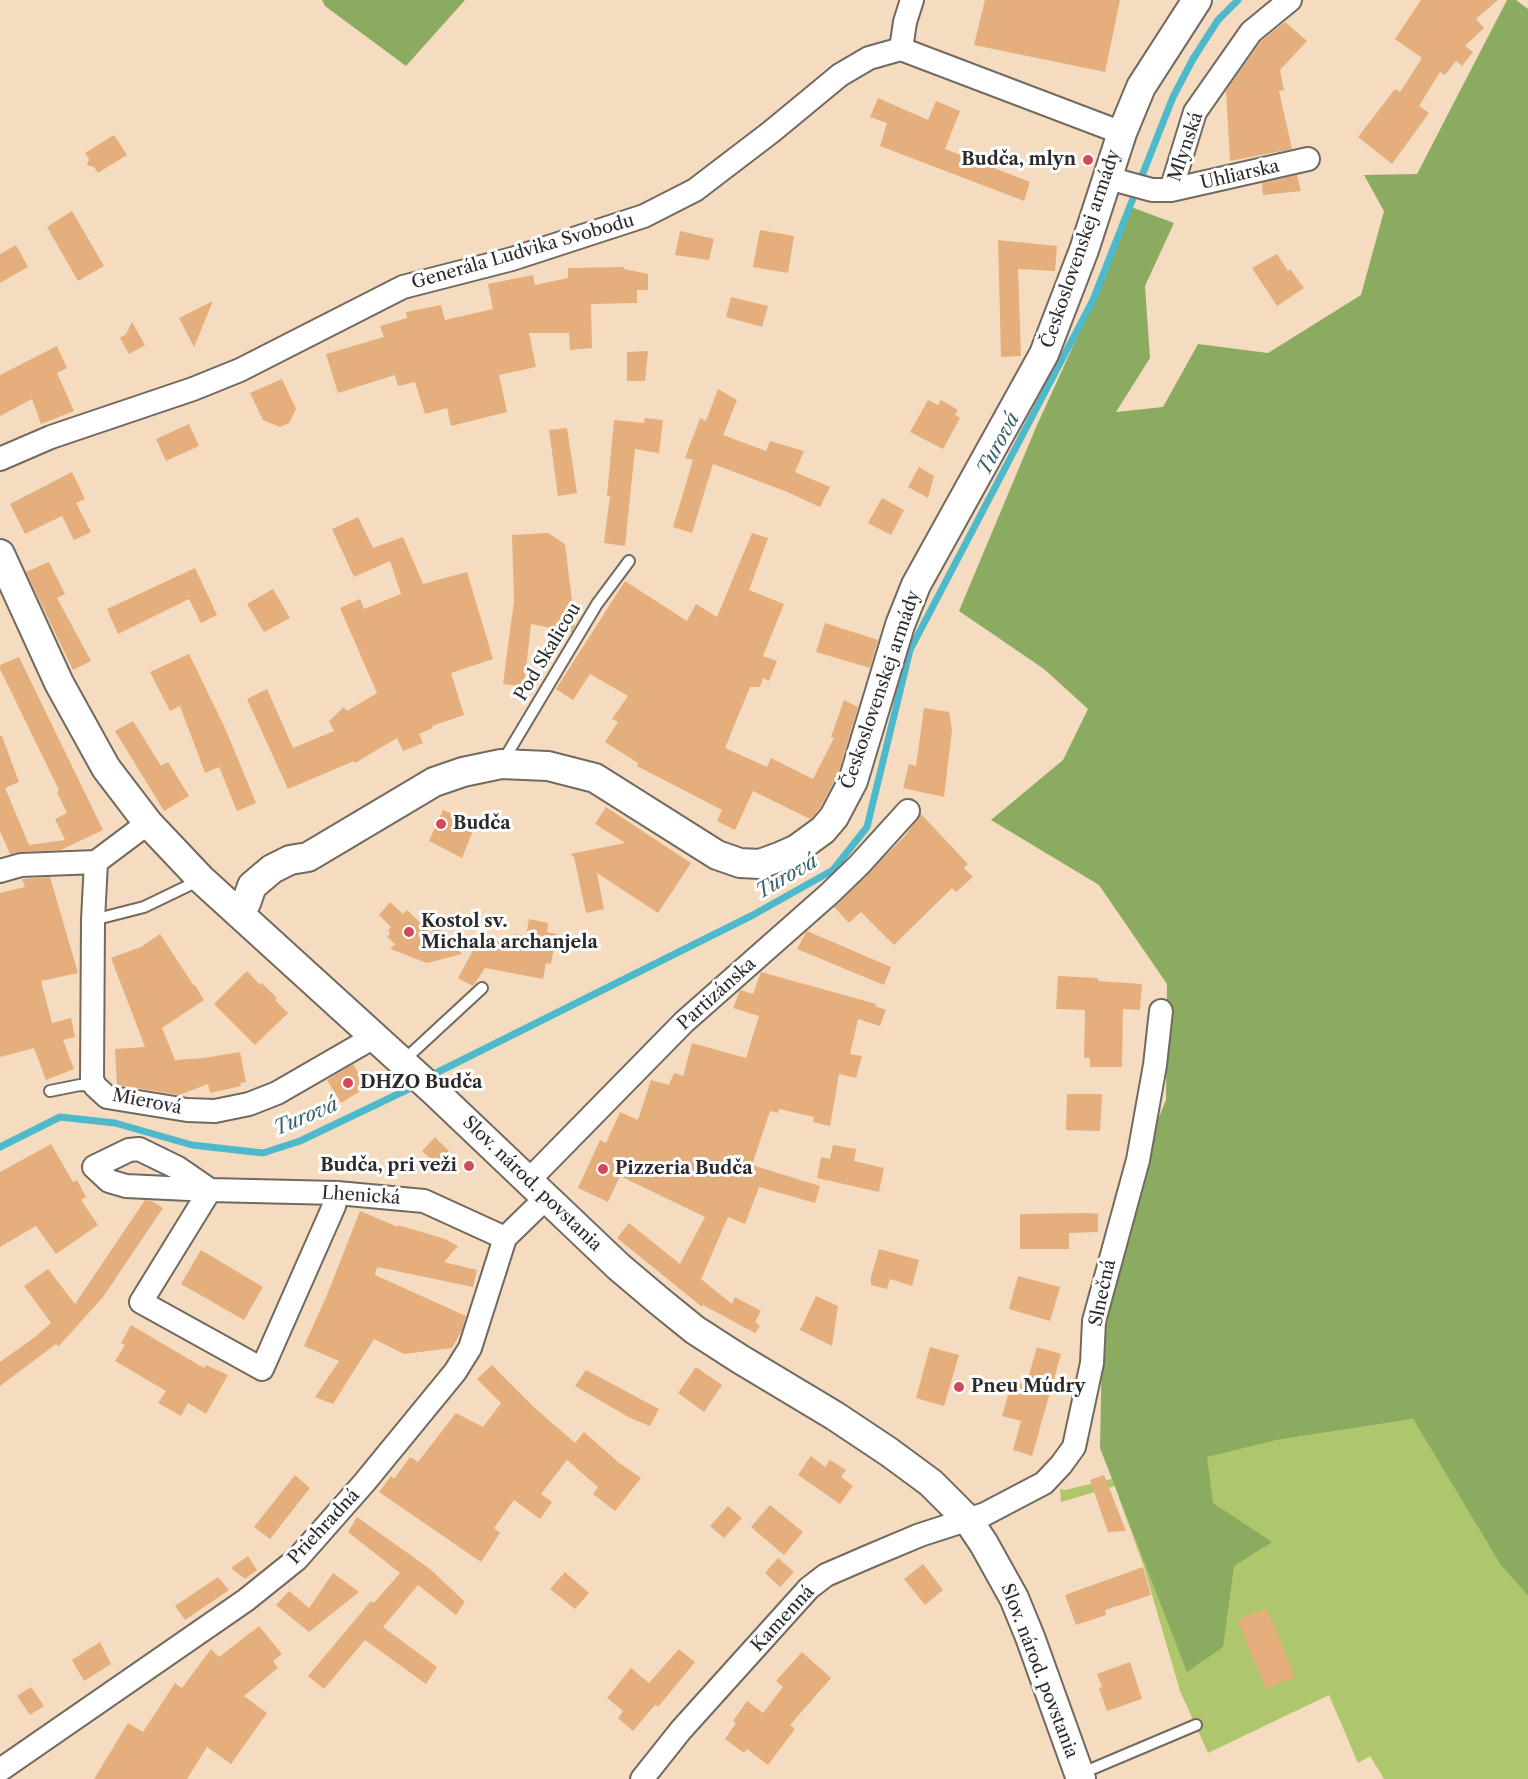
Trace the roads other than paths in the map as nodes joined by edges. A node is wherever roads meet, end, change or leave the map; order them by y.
1 (912, 0) edge
2 (1197, 0) edge
3 (1290, 0) edge
4 (901, 49) junction
5 (1122, 133) junction
6 (1308, 159) dead end
7 (1116, 180) junction
8 (1161, 190) junction
9 (0, 459) edge
10 (0, 554) edge
11 (629, 561) dead end
12 (501, 764) junction
13 (908, 811) dead end
14 (148, 824) junction
15 (96, 862) junction
16 (0, 870) edge
17 (201, 879) junction
18 (241, 908) junction
19 (93, 920) junction
20 (482, 988) dead end
21 (1161, 1011) dead end
22 (374, 1037) junction
23 (406, 1067) junction
24 (95, 1086) junction
25 (50, 1091) dead end
26 (538, 1189) junction
27 (337, 1193) junction
28 (505, 1238) junction
29 (968, 1520) junction
30 (1196, 1725) dead end
31 (0, 1770) edge
32 (1080, 1777) edge
33 (642, 1779) edge

1 - 4 street
2 - 5 street, Československej armády
3 - 8 street, Mlynská
4 - 5 street
4 - 9 street, Generála Ludvika Svobodu
5 - 7 street, Československej armády
6 - 8 street, Uhliarska
7 - 8 street, Mlynská
7 - 12 street, Československej armády
10 - 14 street, Slov. národ. povstania
11 - 12 lane, Pod Skalicou
12 - 18 street, Československej armády
13 - 26 street, Partizánska
14 - 15 street
14 - 17 street, Slov. národ. povstania
15 - 16 street
15 - 19 street, Mierová
17 - 18 street, Slov. národ. povstania
17 - 19 lane
18 - 22 street, Slov. národ. povstania
19 - 24 street, Mierová
20 - 23 lane
21 - 29 street, Slnečná
22 - 23 street, Slov. národ. povstania
22 - 24 street, Mierová
23 - 26 street, Slov. národ. povstania
24 - 25 lane
26 - 28 street, Priehradná
26 - 29 street, Slov. národ. povstania
27 - 27 street, Lhenická
27 - 28 street, Lhenická
28 - 31 street, Priehradná
29 - 32 street, Slov. národ. povstania
29 - 33 street, Kamenná
30 - 32 lane

